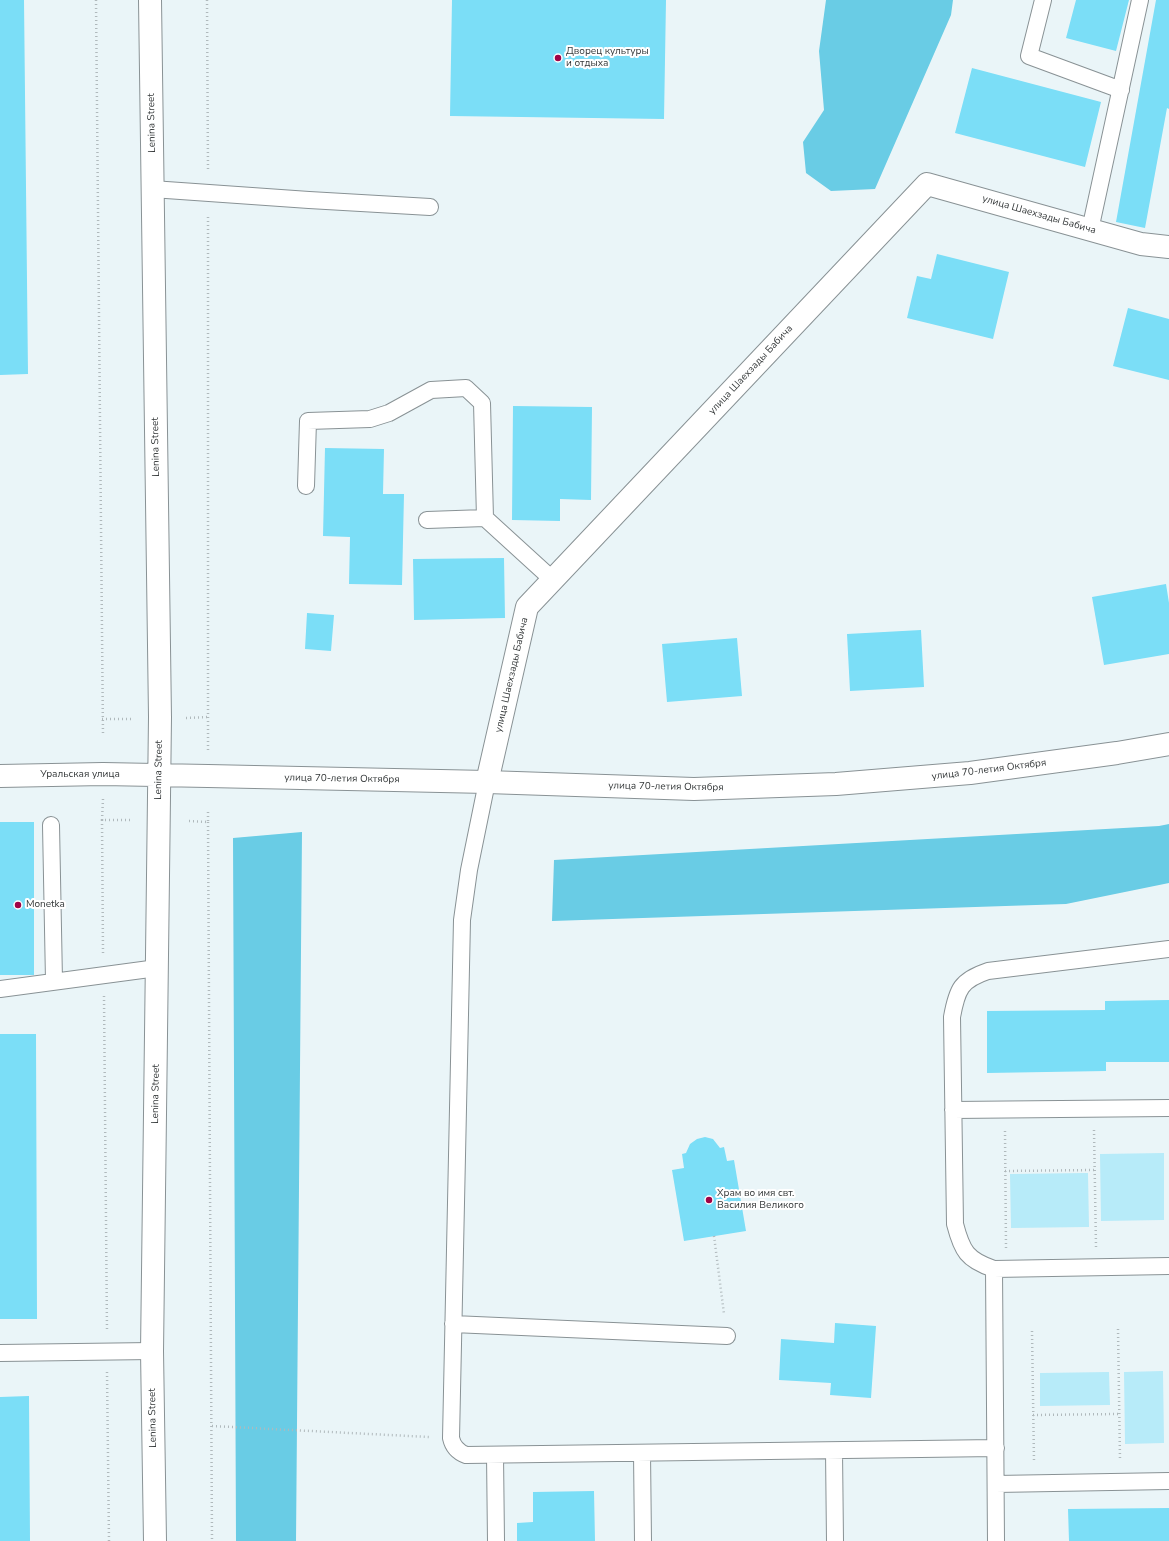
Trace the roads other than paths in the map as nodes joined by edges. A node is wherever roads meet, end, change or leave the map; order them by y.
1 (150, 0) edge
2 (1043, 0) edge
3 (1140, 0) edge
4 (1121, 90) junction
5 (152, 189) junction
6 (430, 207) dead end
7 (1090, 230) junction
8 (1169, 247) edge
9 (306, 486) dead end
10 (485, 518) junction
11 (427, 520) dead end
12 (553, 580) junction
13 (1169, 744) edge
14 (0, 776) edge
15 (160, 776) junction
16 (487, 782) junction
17 (51, 825) dead end
18 (1169, 949) edge
19 (157, 968) junction
20 (54, 981) junction
21 (0, 989) edge
22 (1169, 1108) edge
23 (953, 1110) junction
24 (1169, 1266) edge
25 (1000, 1269) junction
26 (453, 1324) junction
27 (727, 1336) road end
28 (152, 1351) junction
29 (0, 1353) edge
30 (996, 1448) junction
31 (834, 1450) junction
32 (642, 1453) junction
33 (495, 1455) junction
34 (1169, 1481) edge
35 (996, 1484) junction
36 (155, 1541) edge
37 (496, 1541) edge
38 (644, 1541) edge
39 (835, 1541) edge
40 (996, 1541) edge

1 - 5 main road, Lenina Street
2 - 4 lane
3 - 4 lane
4 - 7 lane
5 - 6 lane
5 - 15 main road, Lenina Street
7 - 8 main road, улица Шаехзады Бабича
7 - 12 main road, улица Шаехзады Бабича
9 - 10 lane
10 - 11 lane
10 - 12 lane
12 - 16 main road, улица Шаехзады Бабича
13 - 16 main road, улица 70-летия Октября
14 - 15 main road, Уральская улица
15 - 16 main road, улица 70-летия Октября
15 - 19 main road, Lenina Street
16 - 26 lane
17 - 20 lane
18 - 23 lane
19 - 20 lane
19 - 28 main road, Lenina Street
20 - 21 lane
22 - 23 lane
23 - 25 lane
24 - 25 lane
25 - 30 lane
26 - 27 lane
26 - 33 lane
28 - 29 lane
28 - 36 main road, Lenina Street
30 - 31 lane
30 - 35 lane
31 - 32 lane
31 - 39 lane
32 - 33 lane
32 - 38 lane
33 - 37 lane
34 - 35 lane
35 - 40 lane

